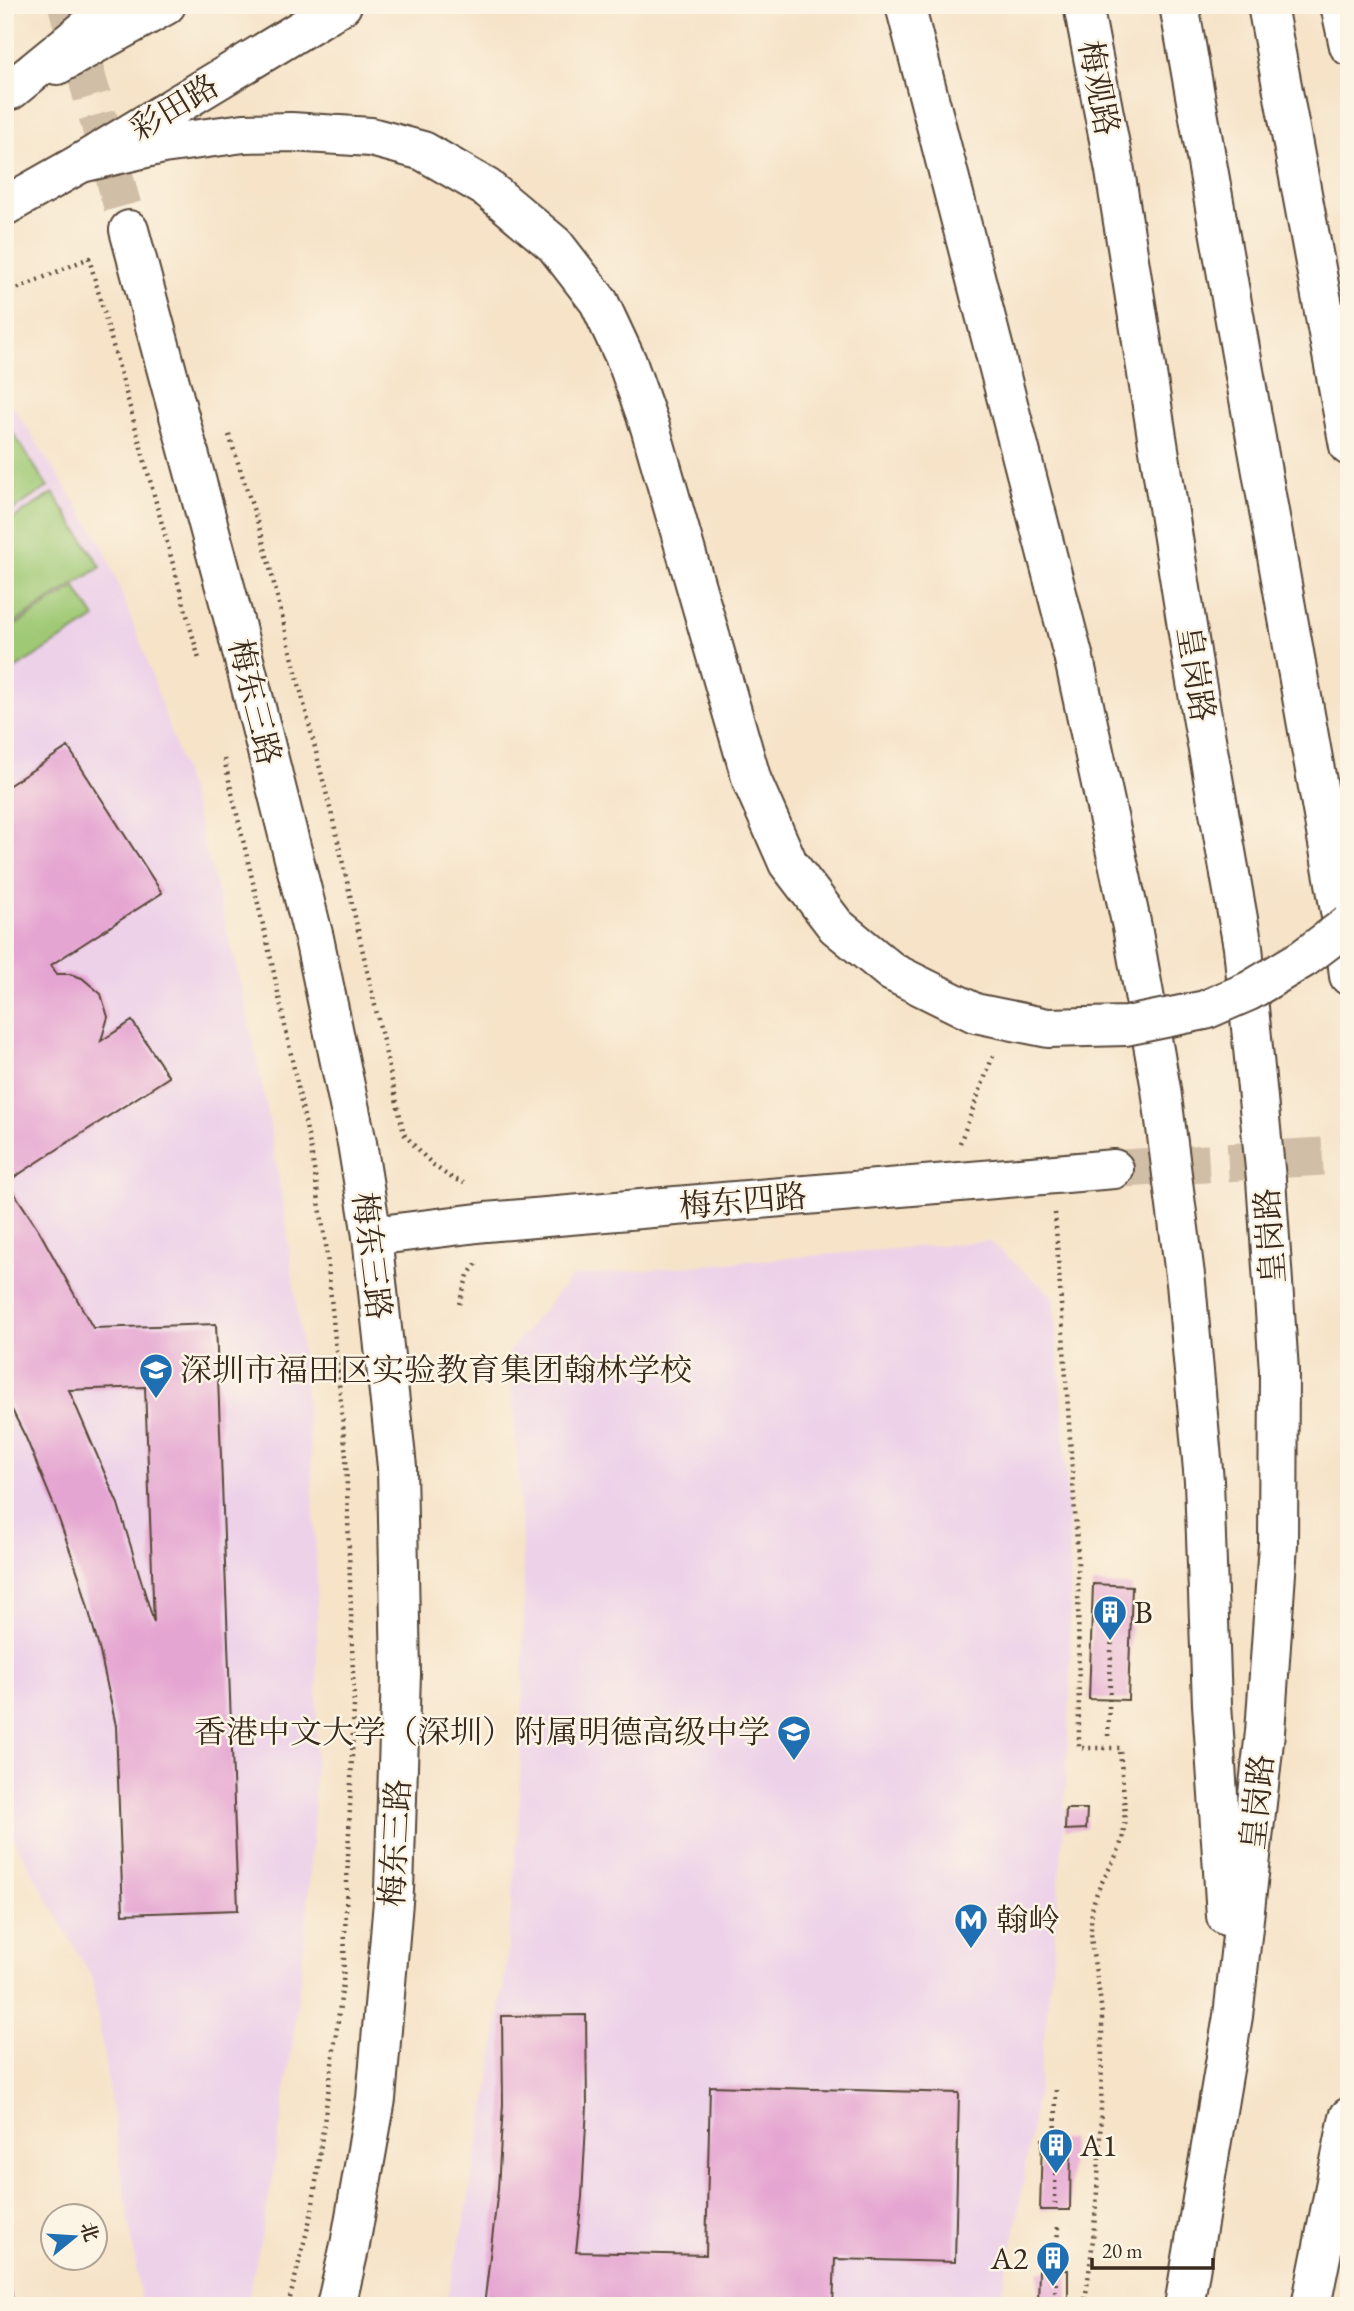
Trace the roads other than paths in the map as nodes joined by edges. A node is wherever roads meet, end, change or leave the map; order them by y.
1 (115, 5) edge
2 (166, 5) edge
3 (342, 5) edge
4 (905, 5) edge
5 (1083, 5) edge
6 (1179, 5) edge
7 (1267, 5) edge
8 (1340, 5) edge
9 (1349, 46) edge
10 (8, 92) edge
11 (81, 163) junction
12 (1115, 172) joint
13 (5, 206) edge
14 (129, 230) tunnel mouth
15 (1349, 446) edge
16 (1349, 923) edge
17 (1349, 976) edge
18 (1114, 1169) tunnel mouth
19 (372, 1236) junction
20 (1233, 2016) junction
21 (1349, 2117) edge
22 (336, 2306) edge
23 (1184, 2306) edge
24 (1311, 2306) edge

1 - 10 main road
2 - 10 main road
3 - 11 main road, 彩田路
4 - 20 main road, bridge
5 - 12 main road, 梅观路
6 - 17 main road
7 - 15 main road
8 - 9 main road
11 - 13 main road, 彩田路
11 - 16 main road, bridge
12 - 20 main road, 皇岗路
14 - 19 main road, 梅东三路
18 - 19 main road, 梅东四路
19 - 22 main road, 梅东三路
20 - 23 main road, 皇岗路
21 - 24 main road

